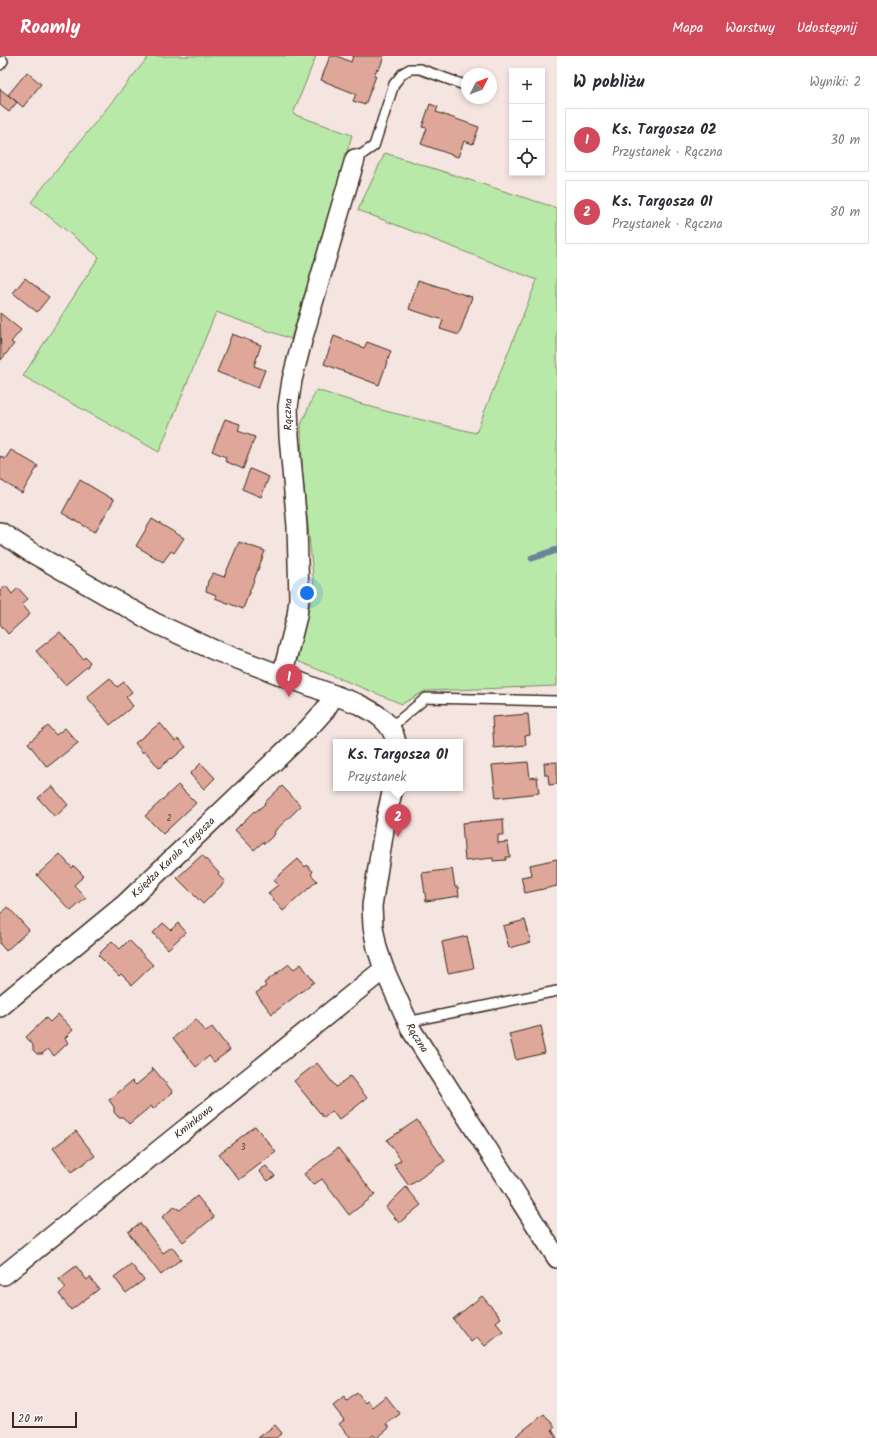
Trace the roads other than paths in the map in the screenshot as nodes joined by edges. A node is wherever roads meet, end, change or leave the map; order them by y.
1 (461, 84) edge
2 (355, 159) joint
3 (0, 532) edge
4 (282, 676) junction
5 (334, 695) junction
6 (557, 701) edge
7 (393, 735) edge
8 (392, 791) edge
9 (384, 969) junction
10 (557, 991) edge
11 (0, 1006) edge
12 (407, 1022) junction
13 (557, 1258) edge
14 (4, 1275) dead end

1 - 2 lane
2 - 4 street, Rączna
3 - 4 street
4 - 5 street
5 - 7 street
5 - 11 street, Księdza Karola Targosza
6 - 7 lane
8 - 9 street, Rączna
9 - 12 street, Rączna
9 - 14 street, Kminkowa
10 - 12 lane
12 - 13 street, Rączna

